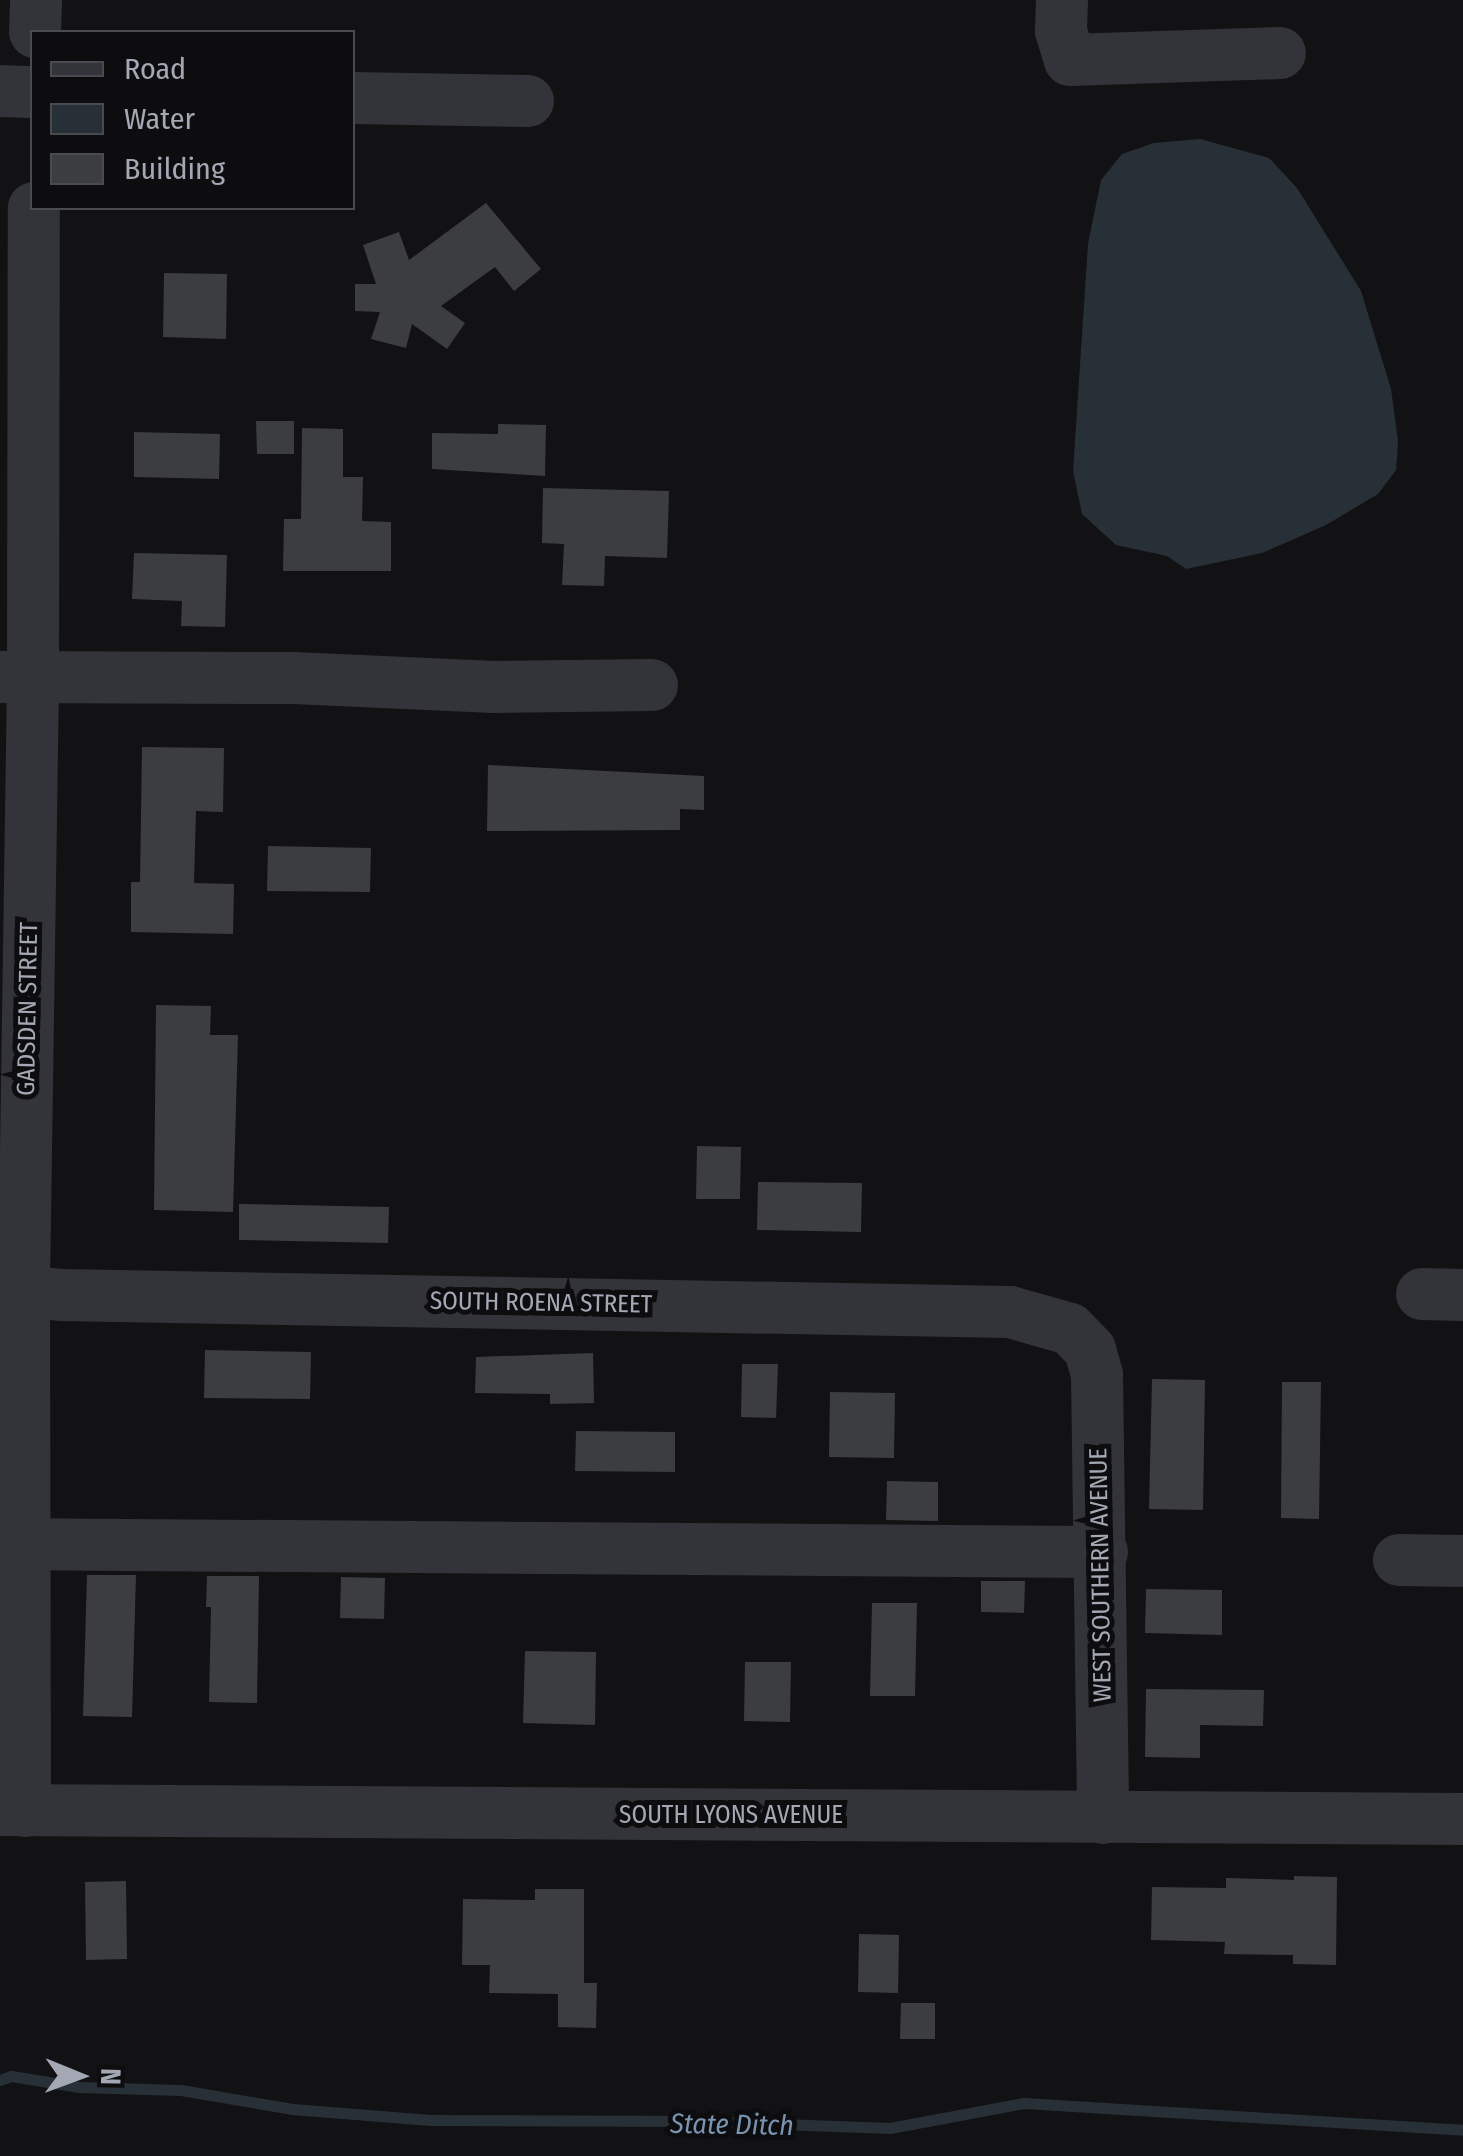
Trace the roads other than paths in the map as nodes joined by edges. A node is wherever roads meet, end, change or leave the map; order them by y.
1 (36, 0) edge
2 (1061, 15) edge
3 (35, 30) edge
4 (1280, 53) dead end
5 (0, 91) edge
6 (30, 92) edge
7 (355, 98) edge
8 (528, 101) dead end
9 (34, 210) edge
10 (16, 677) edge
11 (652, 685) dead end
12 (14, 970) edge
13 (12, 1281) edge
14 (1080, 1336) joint
15 (11, 1546) edge
16 (1102, 1552) junction
17 (1399, 1560) dead end
18 (1463, 1561) edge
19 (12, 1810) edge
20 (1103, 1818) junction
21 (1463, 1820) edge

1 - 3 street
2 - 4 street
5 - 6 street
7 - 8 street
9 - 10 street, GADSDEN STREET
10 - 11 street
10 - 12 street, GADSDEN STREET
12 - 13 street, GADSDEN STREET
13 - 14 street, SOUTH ROENA STREET
13 - 15 street, GADSDEN STREET
14 - 16 street, WEST SOUTHERN AVENUE
15 - 16 street
15 - 19 street, GADSDEN STREET
16 - 20 street, WEST SOUTHERN AVENUE
17 - 18 street
19 - 20 street, SOUTH LYONS AVENUE
20 - 21 street, SOUTH LYONS AVENUE

